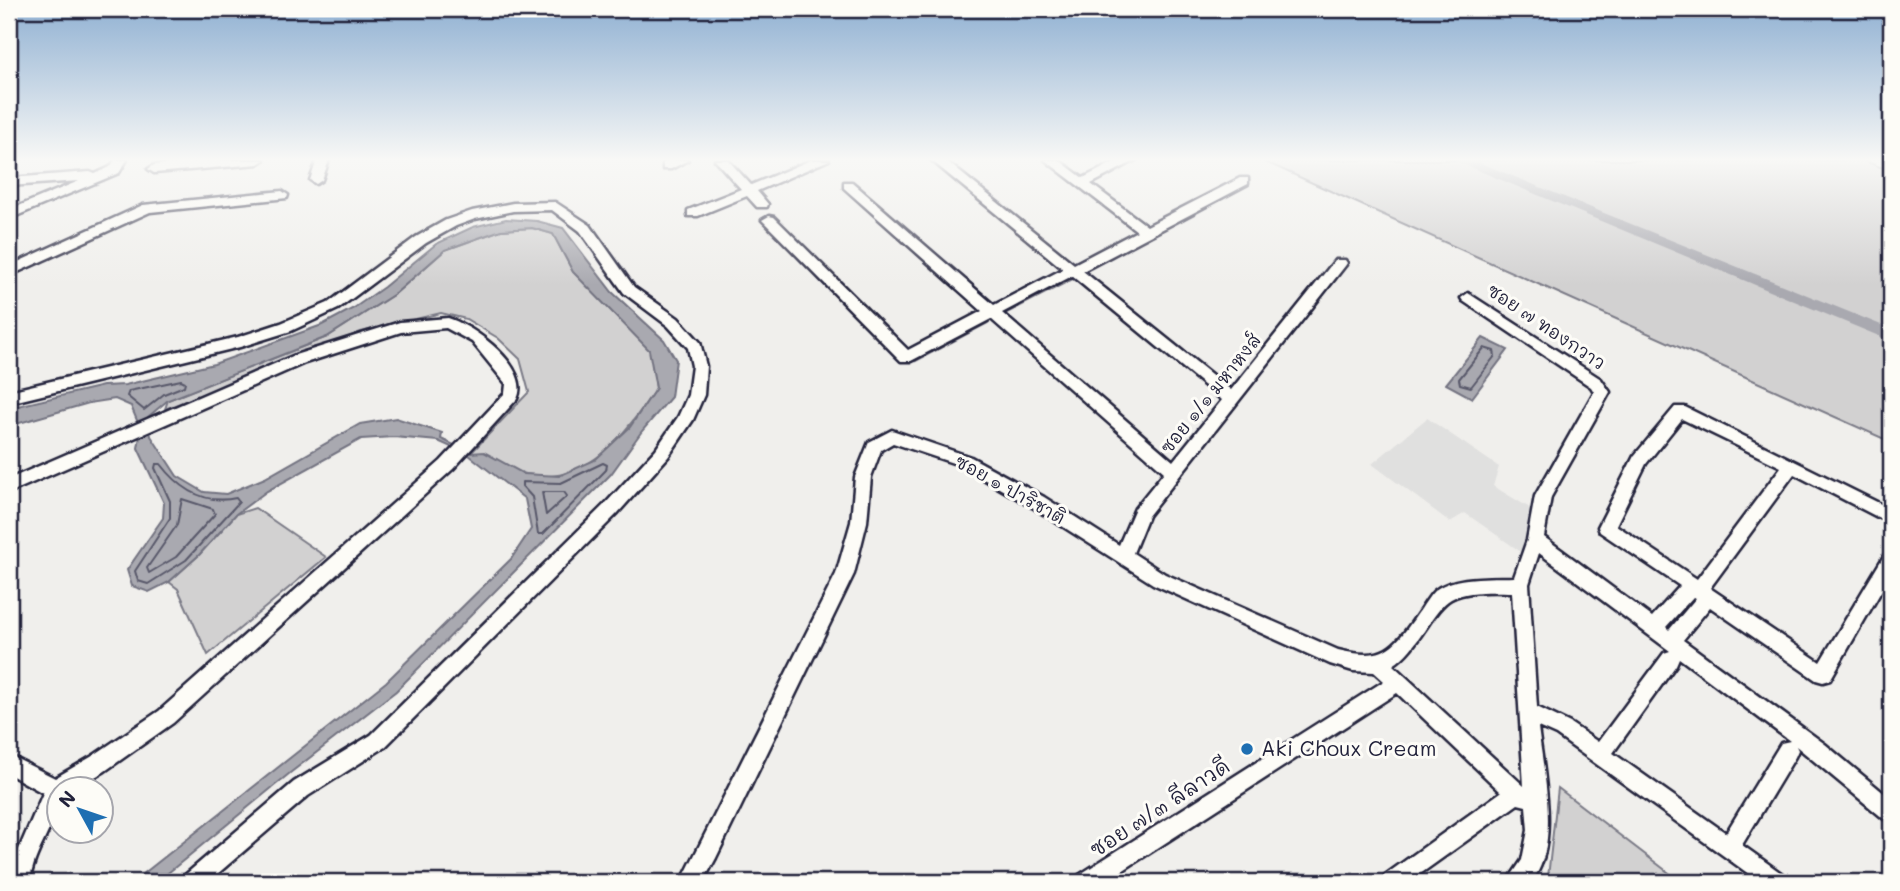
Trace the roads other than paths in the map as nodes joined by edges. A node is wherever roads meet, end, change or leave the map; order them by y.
1 (42, 202) edge
2 (214, 202) edge
3 (722, 202) edge
4 (760, 202) edge
5 (867, 202) edge
6 (988, 202) edge
7 (1107, 202) edge
8 (1205, 202) edge
9 (762, 204) dead end
10 (693, 213) dead end
11 (9, 215) edge
12 (769, 220) dead end
13 (1147, 232) junction
14 (1340, 263) dead end
15 (1073, 270) junction
16 (9, 271) edge
17 (1468, 298) dead end
18 (992, 312) junction
19 (9, 397) edge
20 (1233, 400) junction
21 (1792, 465) junction
22 (1173, 471) junction
23 (9, 486) edge
24 (1891, 517) edge
25 (1535, 540) junction
26 (1123, 557) junction
27 (1891, 559) edge
28 (1520, 584) junction
29 (1698, 591) junction
30 (1654, 628) junction
31 (1671, 650) junction
32 (1380, 665) junction
33 (1400, 681) junction
34 (1528, 712) junction
35 (1788, 750) dead end
36 (1600, 755) junction
37 (9, 764) edge
38 (77, 776) edge
39 (46, 784) edge
40 (1516, 793) junction
41 (1537, 800) junction
42 (46, 810) edge
43 (1891, 812) edge
44 (1729, 848) junction
45 (20, 882) edge
46 (192, 882) edge
47 (691, 882) edge
48 (1086, 882) edge
49 (1392, 882) edge
50 (1517, 882) edge
51 (1777, 882) edge

1 - 11 street
2 - 16 street
3 - 10 street
4 - 9 street
5 - 18 street
6 - 15 street
7 - 13 street
8 - 13 street
12 - 18 street
13 - 15 street
14 - 20 street, ซอย ๑/๑ มหาหงส์
15 - 18 street
15 - 20 street
17 - 25 street, ซอย ๗ ทองกวาว
18 - 22 street
19 - 46 street
20 - 22 street, ซอย ๑/๑ มหาหงส์
21 - 24 street
21 - 29 street
21 - 29 street
22 - 26 street, ซอย ๑/๑ มหาหงส์
23 - 38 street
25 - 28 street
25 - 30 street
26 - 32 street, ซอย ๑ ปาริชาติ
26 - 47 street, ซอย ๑ ปาริชาติ
27 - 29 street
28 - 32 street
28 - 34 street
29 - 30 street
29 - 31 street
30 - 31 street
31 - 36 street
31 - 43 street
32 - 33 street
33 - 40 street
33 - 48 street, ซอย ๗/๓ ลีลาวดี
34 - 36 street
34 - 41 street
35 - 44 street
36 - 44 street
37 - 39 street
40 - 41 street
40 - 49 street
41 - 50 street
42 - 45 street
44 - 51 street

